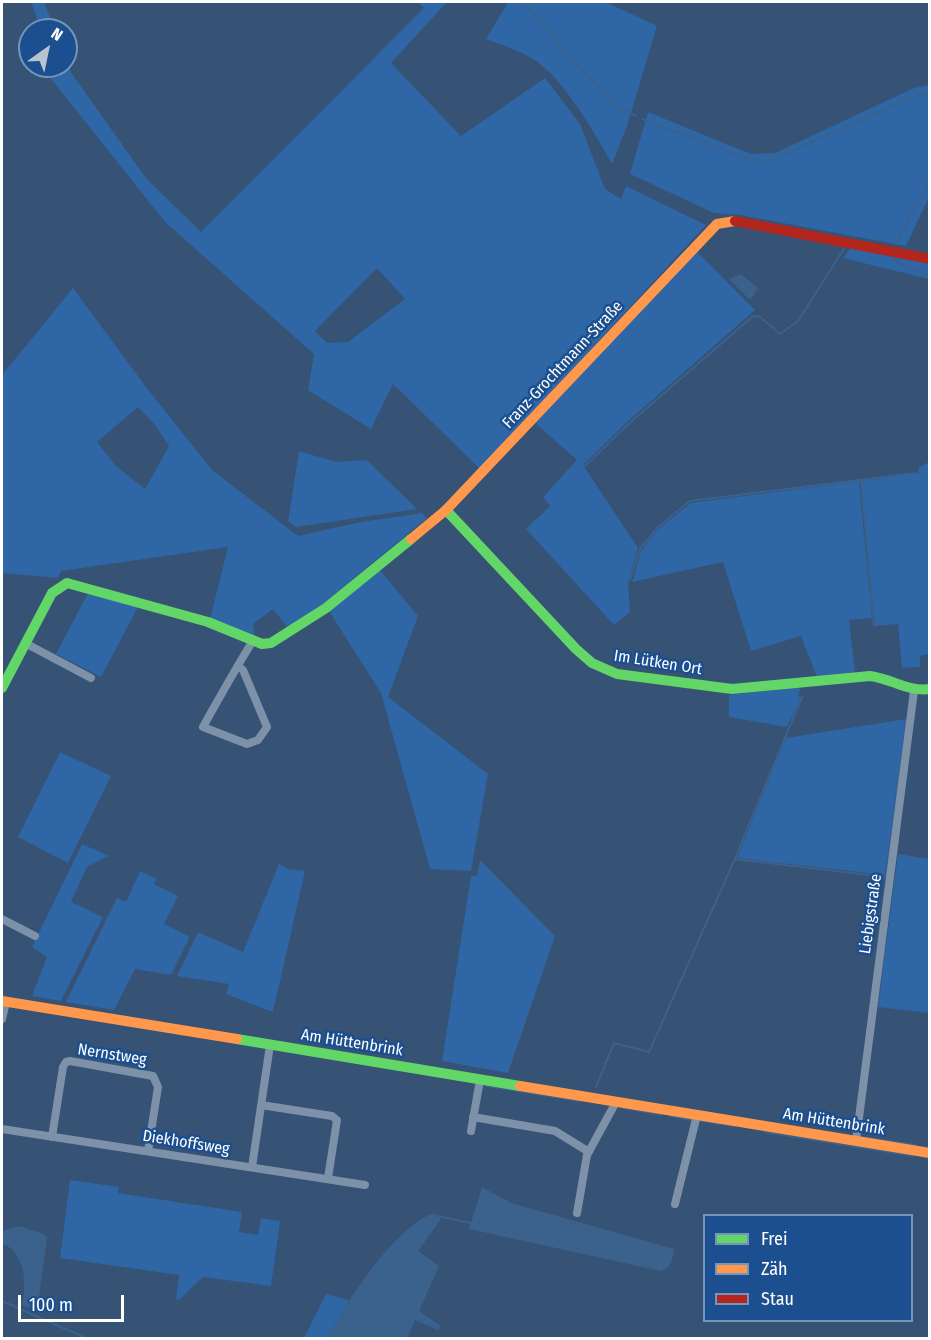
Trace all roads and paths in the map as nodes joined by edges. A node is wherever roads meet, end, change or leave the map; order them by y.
1 (930, 258) edge
2 (446, 510) junction
3 (252, 642) junction
4 (25, 643) junction
5 (238, 666) junction
6 (91, 678) dead end
7 (2, 688) edge
8 (930, 689) edge
9 (915, 691) junction
10 (2, 919) edge
11 (35, 936) dead end
12 (4, 1002) edge
13 (2, 1019) edge
14 (270, 1046) junction
15 (480, 1080) junction
16 (616, 1102) junction
17 (261, 1105) junction
18 (698, 1115) junction
19 (473, 1117) junction
20 (2, 1129) edge
21 (471, 1131) dead end
22 (52, 1137) junction
23 (856, 1141) junction
24 (148, 1151) junction
25 (589, 1152) junction
26 (930, 1153) edge
27 (252, 1167) junction
28 (328, 1178) junction
29 (365, 1185) dead end
30 (675, 1204) dead end
31 (577, 1213) dead end

1 - 2 street, Franz-Grochtmann-Straße
2 - 3 street, Franz-Grochtmann-Straße
2 - 9 street, Im Lütken Ort
3 - 4 street
3 - 5 street
4 - 6 street
4 - 7 street
5 - 5 street
8 - 9 street
9 - 23 street, Liebigstraße
10 - 11 street
12 - 13 street
12 - 14 street, Am Hüttenbrink
14 - 15 street, Am Hüttenbrink
14 - 17 street
15 - 16 street, Am Hüttenbrink
15 - 19 street
16 - 18 street, Am Hüttenbrink
16 - 25 street
17 - 27 street
17 - 28 street
18 - 23 street, Am Hüttenbrink
18 - 30 street
19 - 21 street
19 - 25 street
20 - 22 street, Diekhoffsweg
22 - 24 street, Diekhoffsweg
22 - 24 street, Nernstweg
23 - 26 street, Am Hüttenbrink
24 - 27 street, Diekhoffsweg
25 - 31 street
27 - 28 street, Diekhoffsweg
28 - 29 street, Diekhoffsweg

